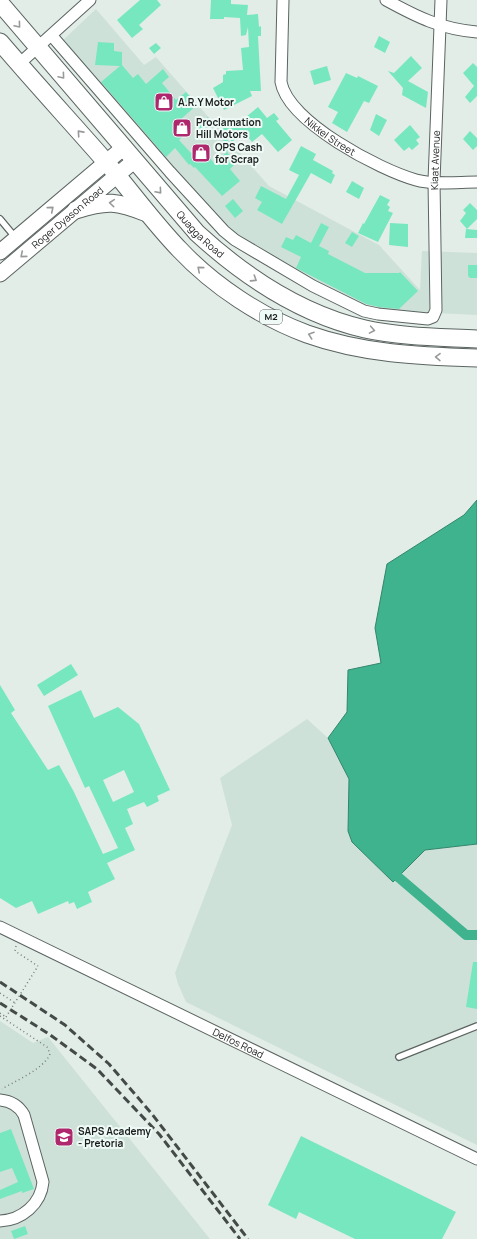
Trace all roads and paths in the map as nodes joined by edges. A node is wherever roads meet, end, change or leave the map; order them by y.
1 (90, 0) edge
2 (284, 0) edge
3 (386, 0) edge
4 (441, 0) edge
5 (0, 3) edge
6 (440, 26) junction
7 (477, 32) edge
8 (52, 36) junction
9 (0, 42) edge
10 (37, 47) junction
11 (19, 64) junction
12 (123, 148) junction
13 (134, 161) junction
14 (106, 162) junction
15 (117, 175) junction
16 (434, 181) junction
17 (477, 182) edge
18 (76, 210) junction
19 (148, 214) junction
20 (0, 219) edge
21 (16, 238) junction
22 (0, 252) edge
23 (0, 274) edge
24 (477, 338) edge
25 (477, 358) edge
26 (0, 927) edge
27 (17, 953) dead end
28 (0, 993) edge
29 (15, 1003) junction
30 (0, 1013) edge
31 (0, 1016) edge
32 (477, 1026) edge
33 (399, 1057) dead end
34 (0, 1090) edge
35 (0, 1100) edge
36 (477, 1159) edge
37 (0, 1221) edge

1 - 8 street
2 - 16 street, Nikkel Street
3 - 6 street
4 - 6 street, Kiaat Avenue
5 -> 10 main road, Quagga Road / M2
6 - 7 street
6 - 16 street, Kiaat Avenue
8 - 10 street
8 - 16 street, Kiaat Avenue
9 - 11 main road, M2
10 - 11 street
10 -> 12 main road, Quagga Road / M2
14 -> 11 main road, M2
12 - 13 main road, Quagga Road / M2
12 - 14 main road, Roger Dyason Road
13 - 15 main road, Roger Dyason Road
13 -> 24 main road, Quagga Road / M2
14 - 15 main road, M2
21 -> 14 main road, Roger Dyason Road
15 - 18 main road, Roger Dyason Road
15 - 19 main road, M2
16 - 17 street, Nikkel Street
19 -> 18 main road
18 -> 23 main road, Roger Dyason Road
25 -> 19 main road, M2
20 - 21 lane
21 - 22 main road, Roger Dyason Road
26 - 36 street, Delfos Road
27 - 29 path, bridge
28 - 29 path
29 - 30 path, bridge
31 - 34 path
32 - 33 lane
35 - 37 street

